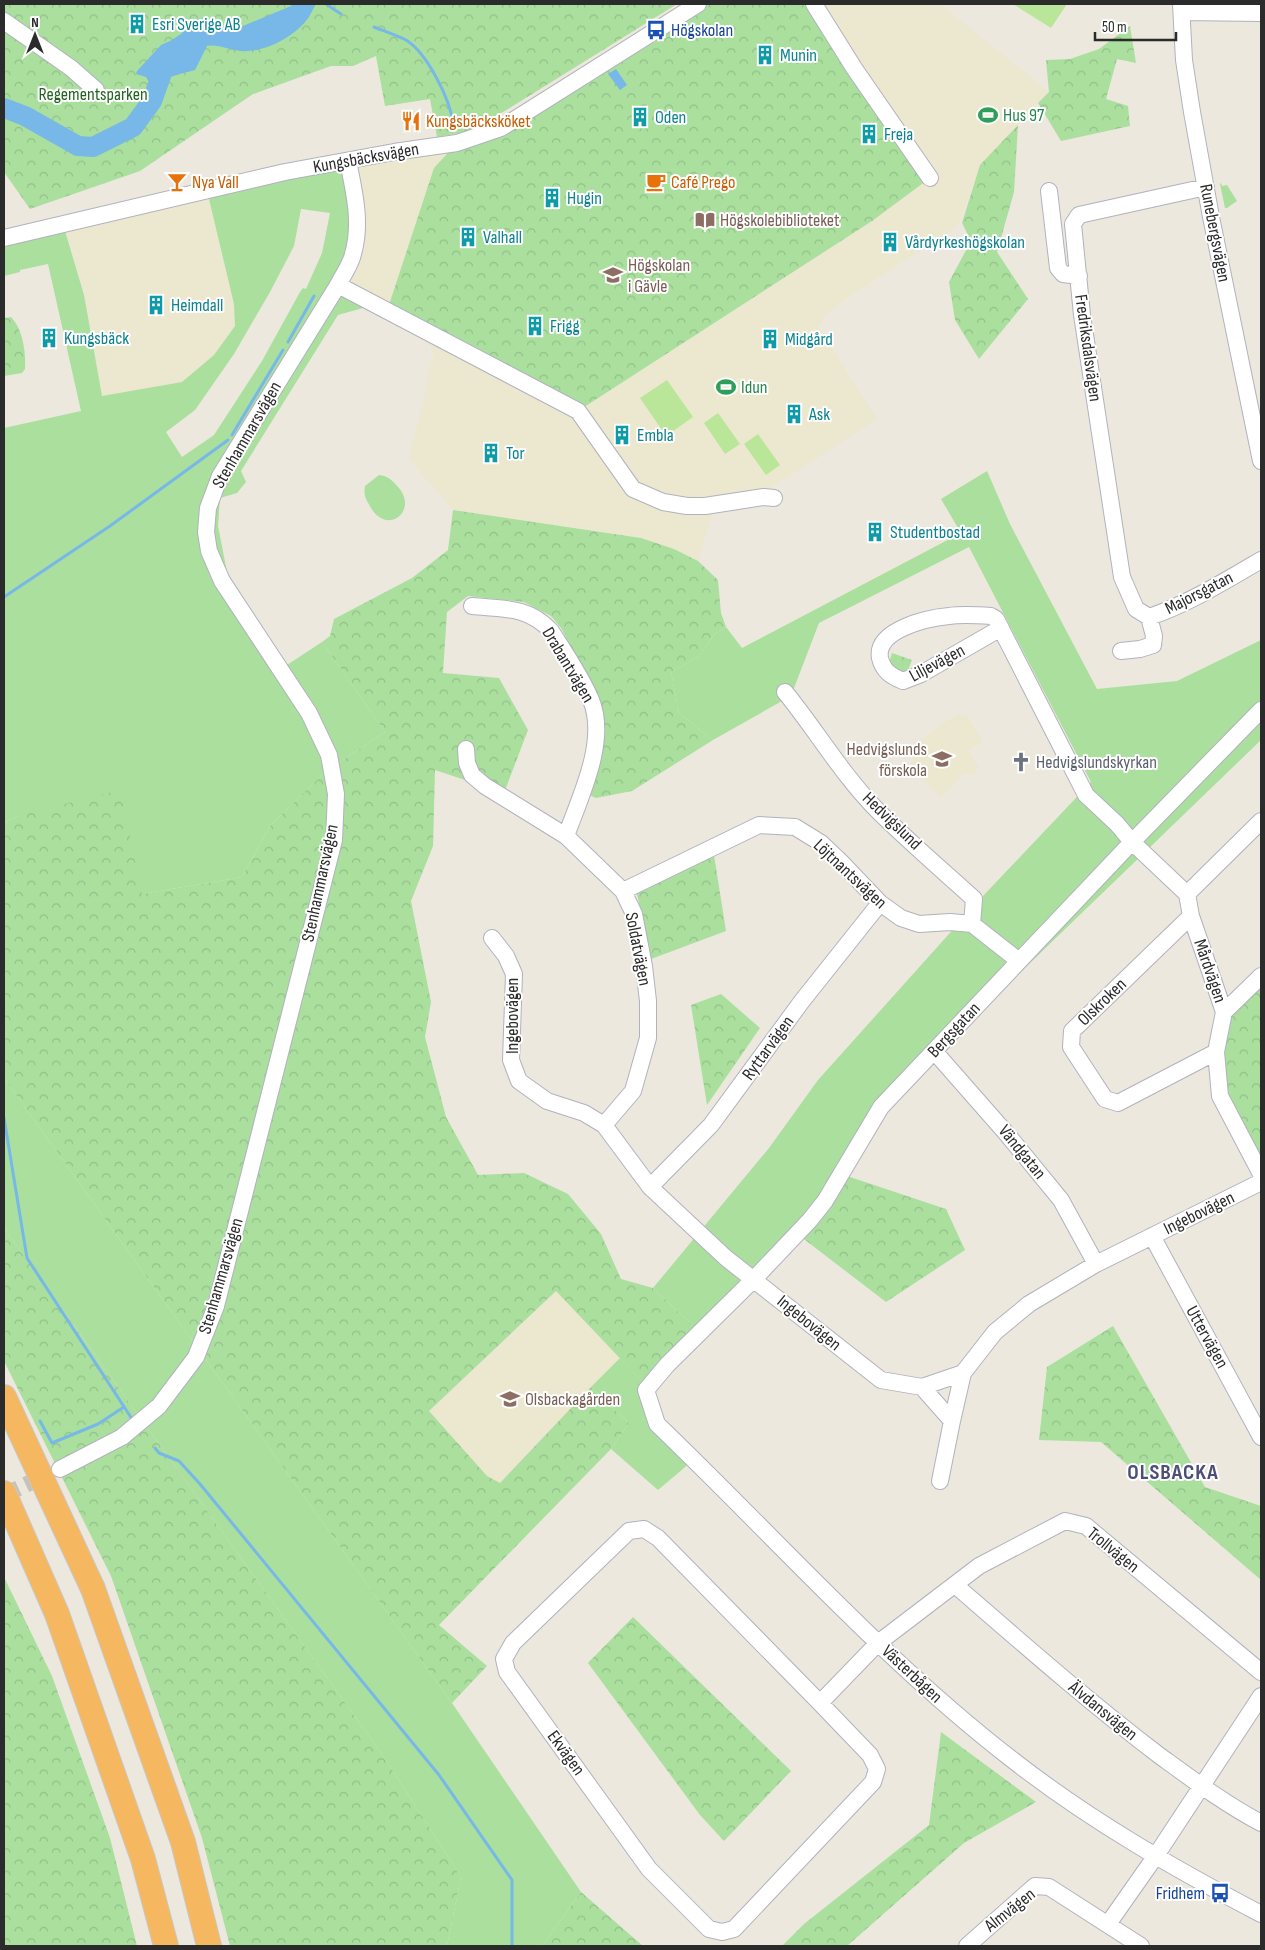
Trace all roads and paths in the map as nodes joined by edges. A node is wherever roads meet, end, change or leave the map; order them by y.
1 (698, 4) edge
2 (814, 4) edge
3 (1181, 8) edge
4 (1261, 13) edge
5 (4, 21) edge
6 (96, 90) dead end
7 (348, 161) junction
8 (930, 178) dead end
9 (1206, 187) junction
10 (1049, 191) dead end
11 (4, 238) edge
12 (1079, 276) junction
13 (338, 285) junction
14 (1261, 461) edge
15 (774, 498) dead end
16 (1261, 560) edge
17 (472, 606) dead end
18 (1142, 613) junction
19 (1001, 628) junction
20 (1121, 650) dead end
21 (785, 692) dead end
22 (1261, 710) edge
23 (466, 749) dead end
24 (1261, 821) edge
25 (566, 836) junction
26 (1132, 842) junction
27 (623, 891) junction
28 (1187, 894) junction
29 (880, 903) junction
30 (1191, 916) junction
31 (972, 924) junction
32 (492, 938) dead end
33 (1019, 961) junction
34 (1261, 976) edge
35 (1224, 1012) junction
36 (934, 1051) junction
37 (1216, 1052) junction
38 (604, 1125) junction
39 (1261, 1174) edge
40 (1261, 1182) edge
41 (650, 1187) junction
42 (1152, 1236) junction
43 (1096, 1264) junction
44 (754, 1279) junction
45 (667, 1365) joint
46 (963, 1373) junction
47 (922, 1387) junction
48 (4, 1397) edge
49 (952, 1421) junction
50 (1261, 1438) edge
51 (60, 1469) tunnel mouth
52 (940, 1481) dead end
53 (4, 1492) edge
54 (955, 1585) junction
55 (878, 1643) junction
56 (1261, 1672) edge
57 (1261, 1696) edge
58 (820, 1703) junction
59 (1202, 1787) junction
60 (1261, 1823) edge
61 (1155, 1857) junction
62 (1261, 1914) edge
63 (1108, 1924) junction
64 (166, 1946) edge
65 (209, 1946) edge
66 (967, 1946) edge
67 (1141, 1946) edge

1 - 7 street, Kungsbäcksvägen
2 - 8 street
3 - 4 street
3 - 9 street, Runebergsvägen
5 - 6 street
7 - 11 street, Kungsbäcksvägen
7 - 13 street, Stenhammarsvägen
9 - 12 street, Fredriksdalsvägen
9 - 14 street, Runebergsvägen
10 - 12 street
12 - 18 street, Fredriksdalsvägen
13 - 15 street
13 - 51 street, Stenhammarsvägen
16 - 18 street, Majorsgatan
17 - 25 street, Drabantvägen
18 - 20 street, Fredriksdalsvägen
19 - 19 street, Liljevägen
19 - 26 street
21 - 31 street, Hedvigslund
22 - 26 street, Bergsgatan
23 - 25 street, Soldatvägen
24 - 28 street
25 - 27 street, Soldatvägen
26 - 28 street
26 - 33 street, Bergsgatan
27 - 29 street, Löjtnantsvägen
27 - 38 street, Soldatvägen
28 - 30 street, Mårdvägen
29 - 31 street, Löjtnantsvägen
29 - 41 street, Ryttarvägen
30 - 35 street, Mårdvägen
30 - 37 street, Olskroken
31 - 33 street
32 - 38 street, Ingebovägen
33 - 36 street, Bergsgatan
34 - 35 street
35 - 37 street, Mårdvägen
36 - 43 street, Vändgatan
36 - 44 street, Bergsgatan
37 - 39 street, Mårdvägen
38 - 41 street, Ingebovägen
40 - 42 street, Ingebovägen
41 - 44 street, Ingebovägen
42 - 43 street, Ingebovägen
42 - 50 street, Uttervägen
43 - 46 street, Ingebovägen
44 - 45 street, Bergsgatan
44 - 47 street, Ingebovägen
45 - 55 street, Västerbågen
46 - 47 street, Ingebovägen
46 - 49 street
47 - 49 street
48 - 65 highway
49 - 52 street
53 - 64 highway
54 - 55 street, Trollvägen
54 - 56 street, Trollvägen
54 - 59 street, Älvdansvägen
55 - 58 street
55 - 61 street, Västerbågen
57 - 59 street
58 - 58 street, Ekvägen
59 - 60 street, Älvdansvägen
59 - 61 street
61 - 62 street, Västerbågen
61 - 63 street
63 - 66 street, Almvägen
63 - 67 street, Almvägen

